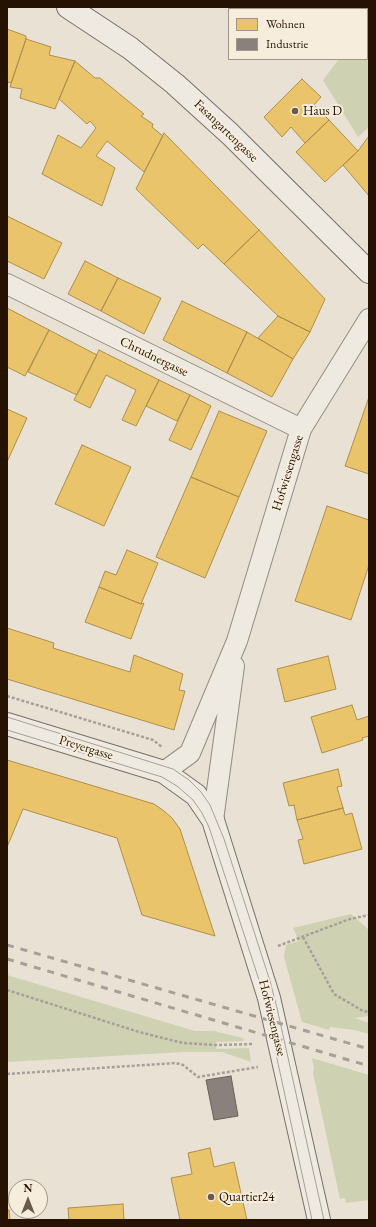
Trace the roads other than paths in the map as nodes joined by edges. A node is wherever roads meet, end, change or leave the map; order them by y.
1 (68, 7) edge
2 (369, 272) edge
3 (7, 284) edge
4 (369, 319) edge
5 (301, 429) junction
6 (237, 641) junction
7 (7, 724) edge
8 (164, 772) junction
9 (212, 820) junction
10 (319, 1220) edge

1 - 2 main road, Fasangartengasse
3 - 5 street, Chrudnergasse
4 - 5 street, Hofwiesengasse
5 - 6 street, Hofwiesengasse
6 - 8 street, Hofwiesengasse
6 - 9 street, Hofwiesengasse
7 - 8 main road, Preyergasse
8 - 9 main road, Hofwiesengasse
9 - 10 main road, Hofwiesengasse

